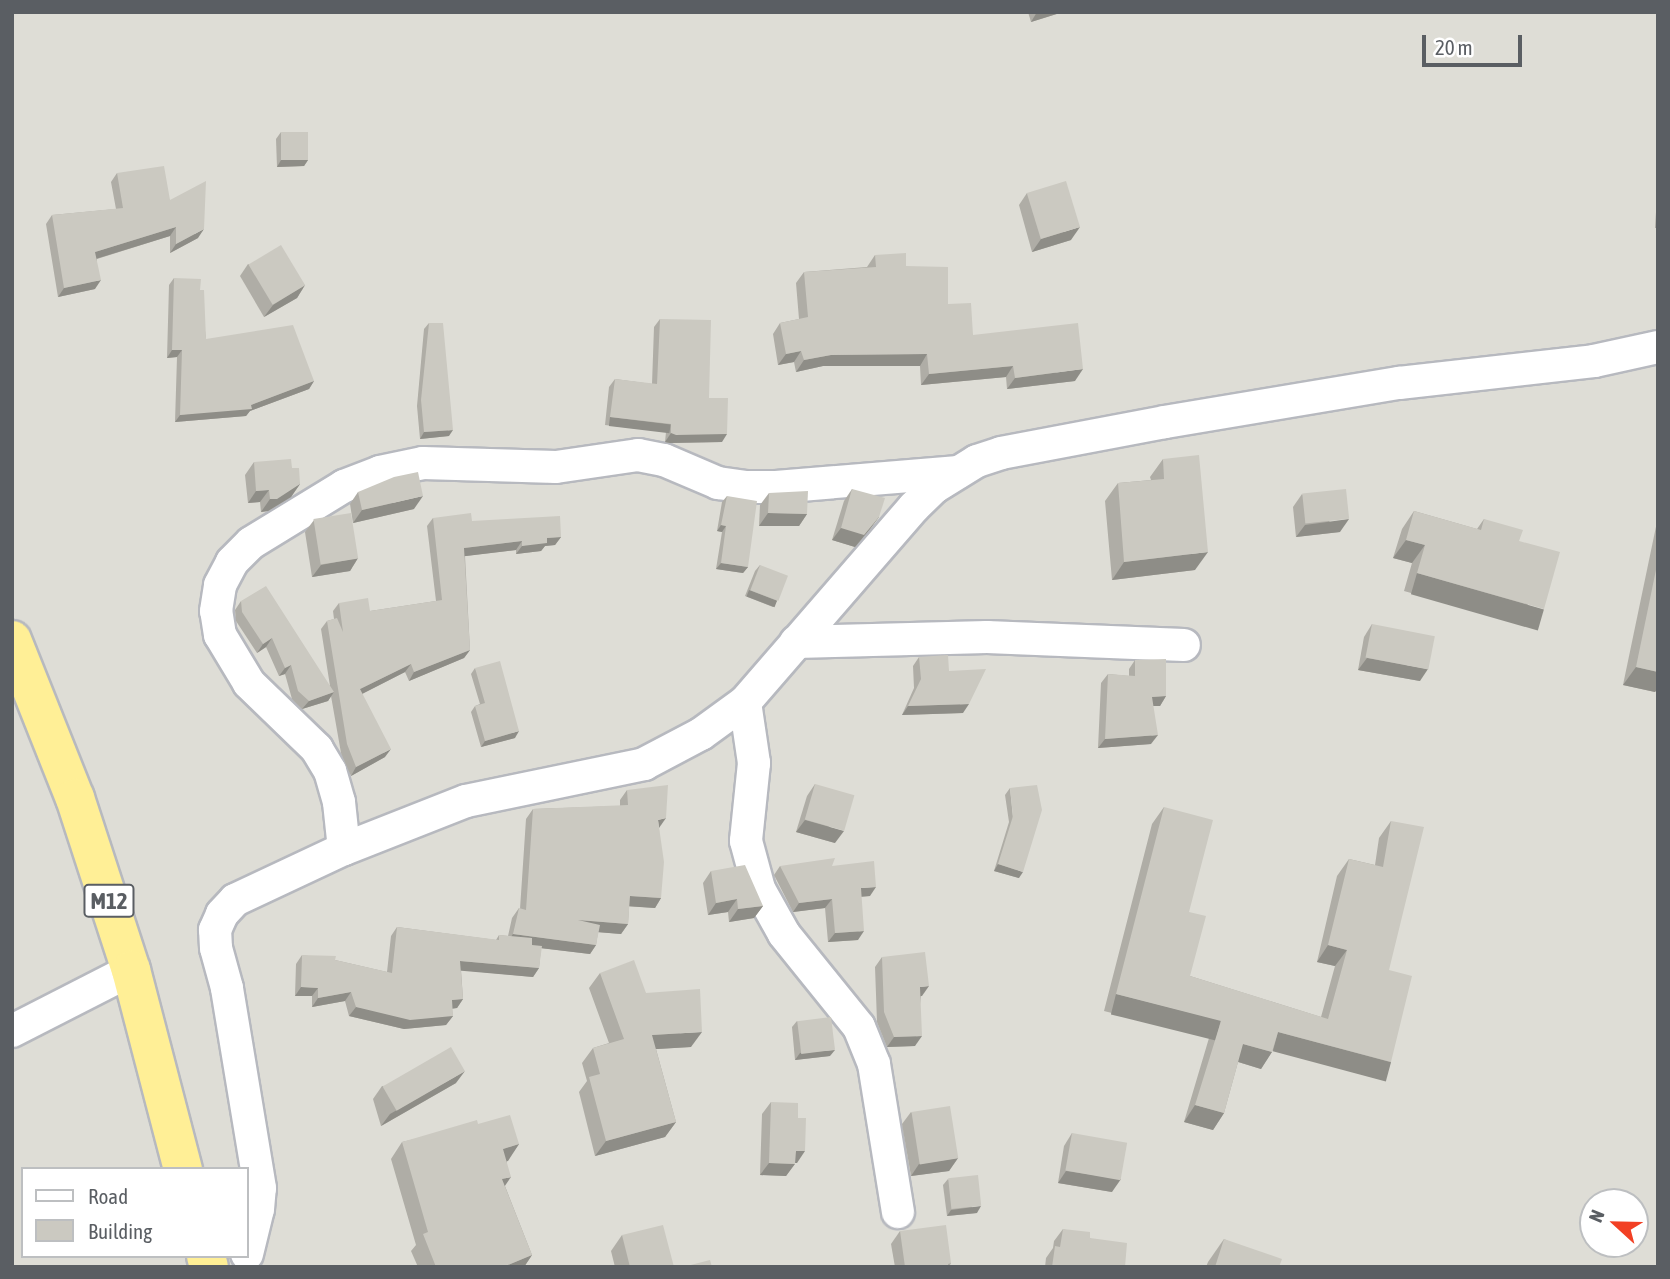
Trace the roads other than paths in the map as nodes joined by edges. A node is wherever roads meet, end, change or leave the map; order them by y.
1 (1658, 347) edge
2 (959, 471) junction
3 (12, 640) edge
4 (796, 642) junction
5 (1184, 645) dead end
6 (745, 702) junction
7 (344, 849) junction
8 (131, 970) junction
9 (12, 1031) edge
10 (182, 1167) edge
11 (898, 1212) dead end
12 (248, 1247) edge

1 - 2 street
2 - 4 street
2 - 7 street
3 - 8 highway, M12
4 - 5 street
4 - 6 street
6 - 7 street
6 - 11 street
7 - 12 street
8 - 9 street
8 - 10 highway, M12

